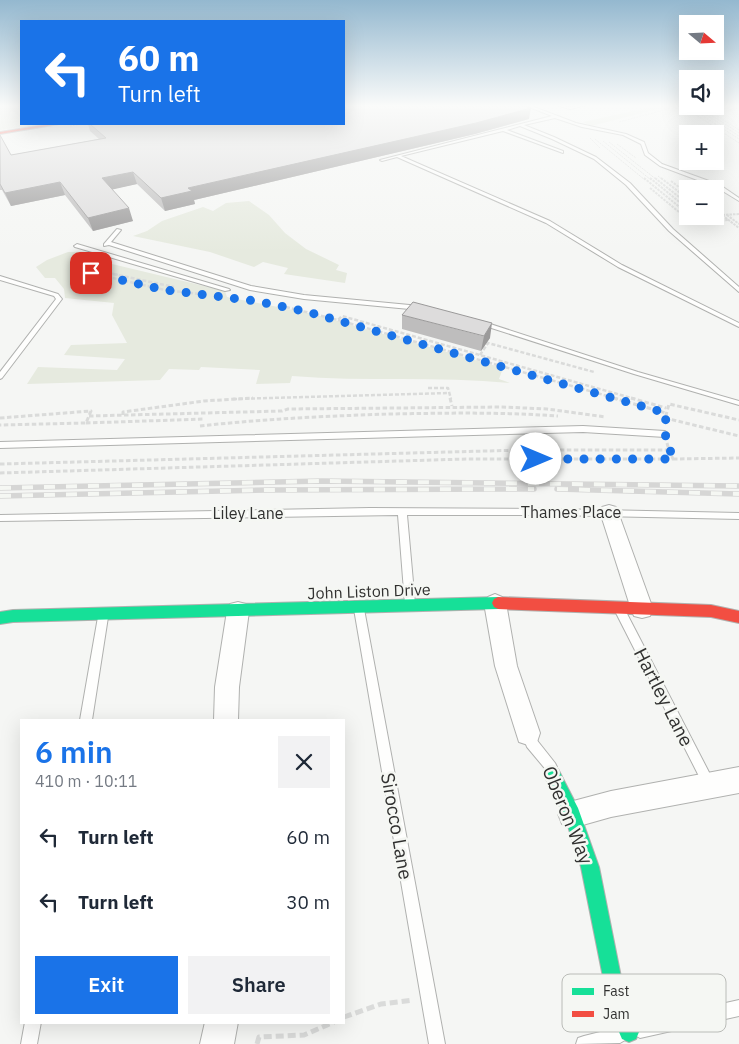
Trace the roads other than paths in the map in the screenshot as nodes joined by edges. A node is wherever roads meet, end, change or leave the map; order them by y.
1 (407, 154) edge
2 (586, 154) edge
3 (646, 154) edge
4 (398, 156) junction
5 (382, 160) dead end
6 (739, 200) edge
7 (119, 230) dead end
8 (108, 243) junction
9 (77, 246) dead end
10 (97, 256) junction
11 (0, 278) edge
12 (227, 290) dead end
13 (739, 290) edge
14 (430, 310) edge
15 (478, 322) edge
16 (739, 326) edge
17 (0, 377) edge
18 (739, 403) edge
19 (664, 430) road end
20 (0, 445) edge
21 (402, 512) junction
22 (609, 512) junction
23 (739, 516) edge
24 (0, 518) edge
25 (495, 603) junction
26 (410, 606) junction
27 (359, 607) junction
28 (619, 608) junction
29 (642, 609) junction
30 (238, 611) junction
31 (104, 614) junction
32 (738, 617) edge
33 (0, 618) edge
34 (86, 719) edge
35 (226, 719) edge
36 (528, 733) joint
37 (552, 775) joint
38 (739, 780) edge
39 (709, 785) junction
40 (572, 814) junction
41 (612, 974) edge
42 (739, 1008) edge
43 (726, 1011) edge
44 (33, 1024) edge
45 (222, 1024) edge
46 (629, 1032) edge
47 (29, 1044) edge
48 (217, 1044) edge
49 (437, 1044) edge
50 (584, 1044) edge

1 - 4 lane
2 - 13 lane
3 - 6 lane
4 - 5 lane
4 - 16 lane
7 - 8 lane
8 - 10 lane
8 - 14 lane
9 - 10 lane
10 - 12 lane
11 - 17 lane
15 - 18 lane
19 - 20 lane
21 - 22 lane, Thames Place
21 - 24 lane, Liley Lane
21 - 26 lane
22 - 23 lane, Thames Place
22 - 29 street
25 - 26 street, John Liston Drive
25 - 28 street, John Liston Drive
25 - 36 street, Oberon Way
26 - 27 street, John Liston Drive
27 - 30 street, John Liston Drive
27 - 49 lane, Sirocco Lane
28 - 29 street, John Liston Drive
28 - 39 lane, Hartley Lane
29 - 32 street, John Liston Drive
30 - 31 street, John Liston Drive
30 - 35 street
31 - 33 street, John Liston Drive
31 - 34 lane
36 - 37 lane, Oberon Way
37 - 40 street, Oberon Way
38 - 39 street
39 - 40 street
40 - 41 street, Oberon Way
42 - 43 lane
44 - 47 lane
45 - 48 street
46 - 50 lane

